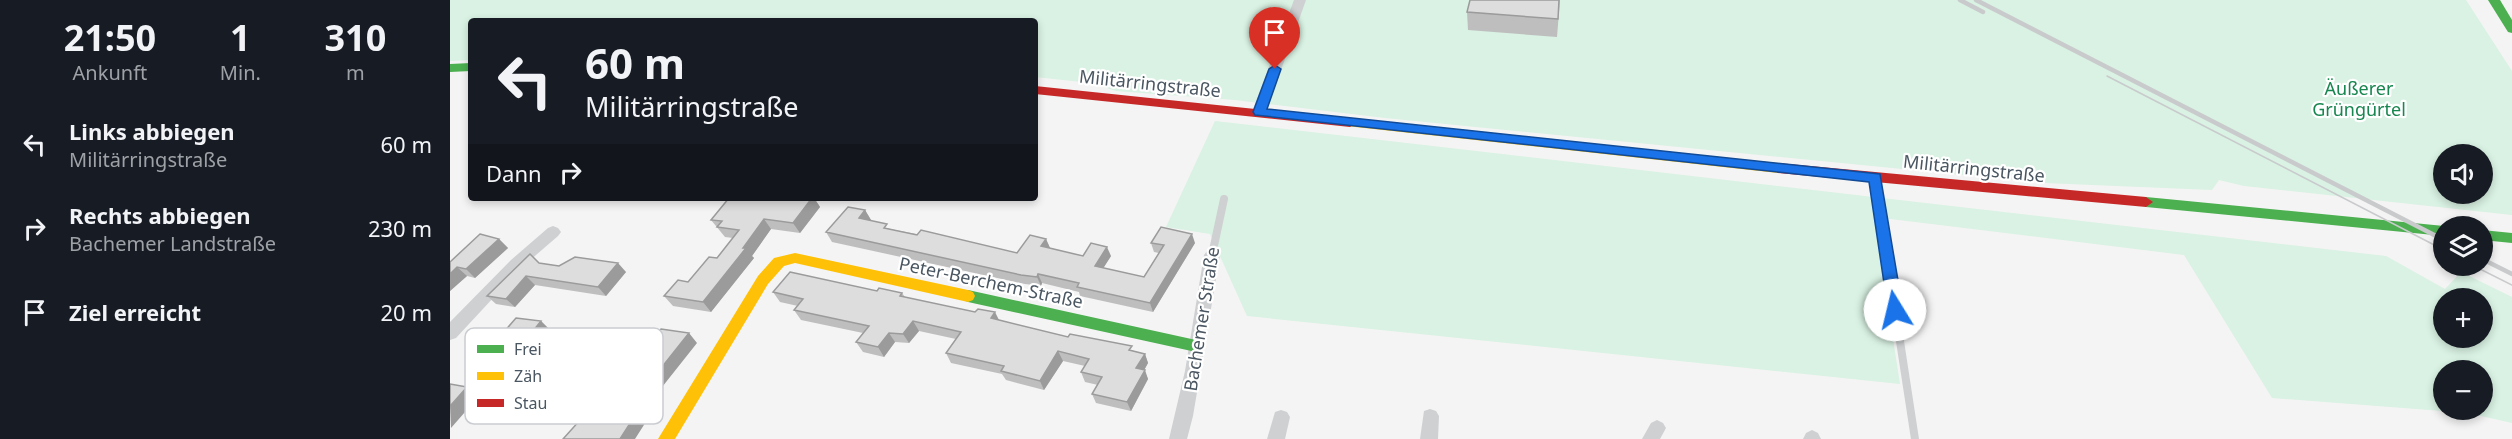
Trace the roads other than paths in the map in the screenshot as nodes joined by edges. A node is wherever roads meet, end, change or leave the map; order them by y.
1 (1300, 0) edge
2 (2494, 0) edge
3 (2512, 29) edge
4 (468, 67) edge
5 (450, 68) edge
6 (1038, 90) edge
7 (1259, 112) junction
8 (1875, 178) junction
9 (1224, 199) dead end
10 (2433, 230) edge
11 (553, 232) dead end
12 (2493, 236) edge
13 (2512, 238) edge
14 (1212, 255) joint
15 (450, 333) edge
16 (1196, 346) junction
17 (1430, 416) dead end
18 (1281, 417) dead end
19 (666, 439) edge
20 (1178, 439) edge
21 (1276, 439) edge
22 (1429, 439) edge
23 (1915, 439) edge

1 - 7 street
2 - 3 main road
4 - 5 main road
6 - 7 main road, Militärringstraße
7 - 8 main road, Militärringstraße
8 - 10 main road, Militärringstraße
8 - 23 lane
9 - 14 lane, Bachemer Straße
11 - 15 street
12 - 13 main road
14 - 16 street, Bachemer Straße
16 - 19 main road, Peter-Berchem-Straße
16 - 20 street, Bachemer Straße
17 - 22 street
18 - 21 street

